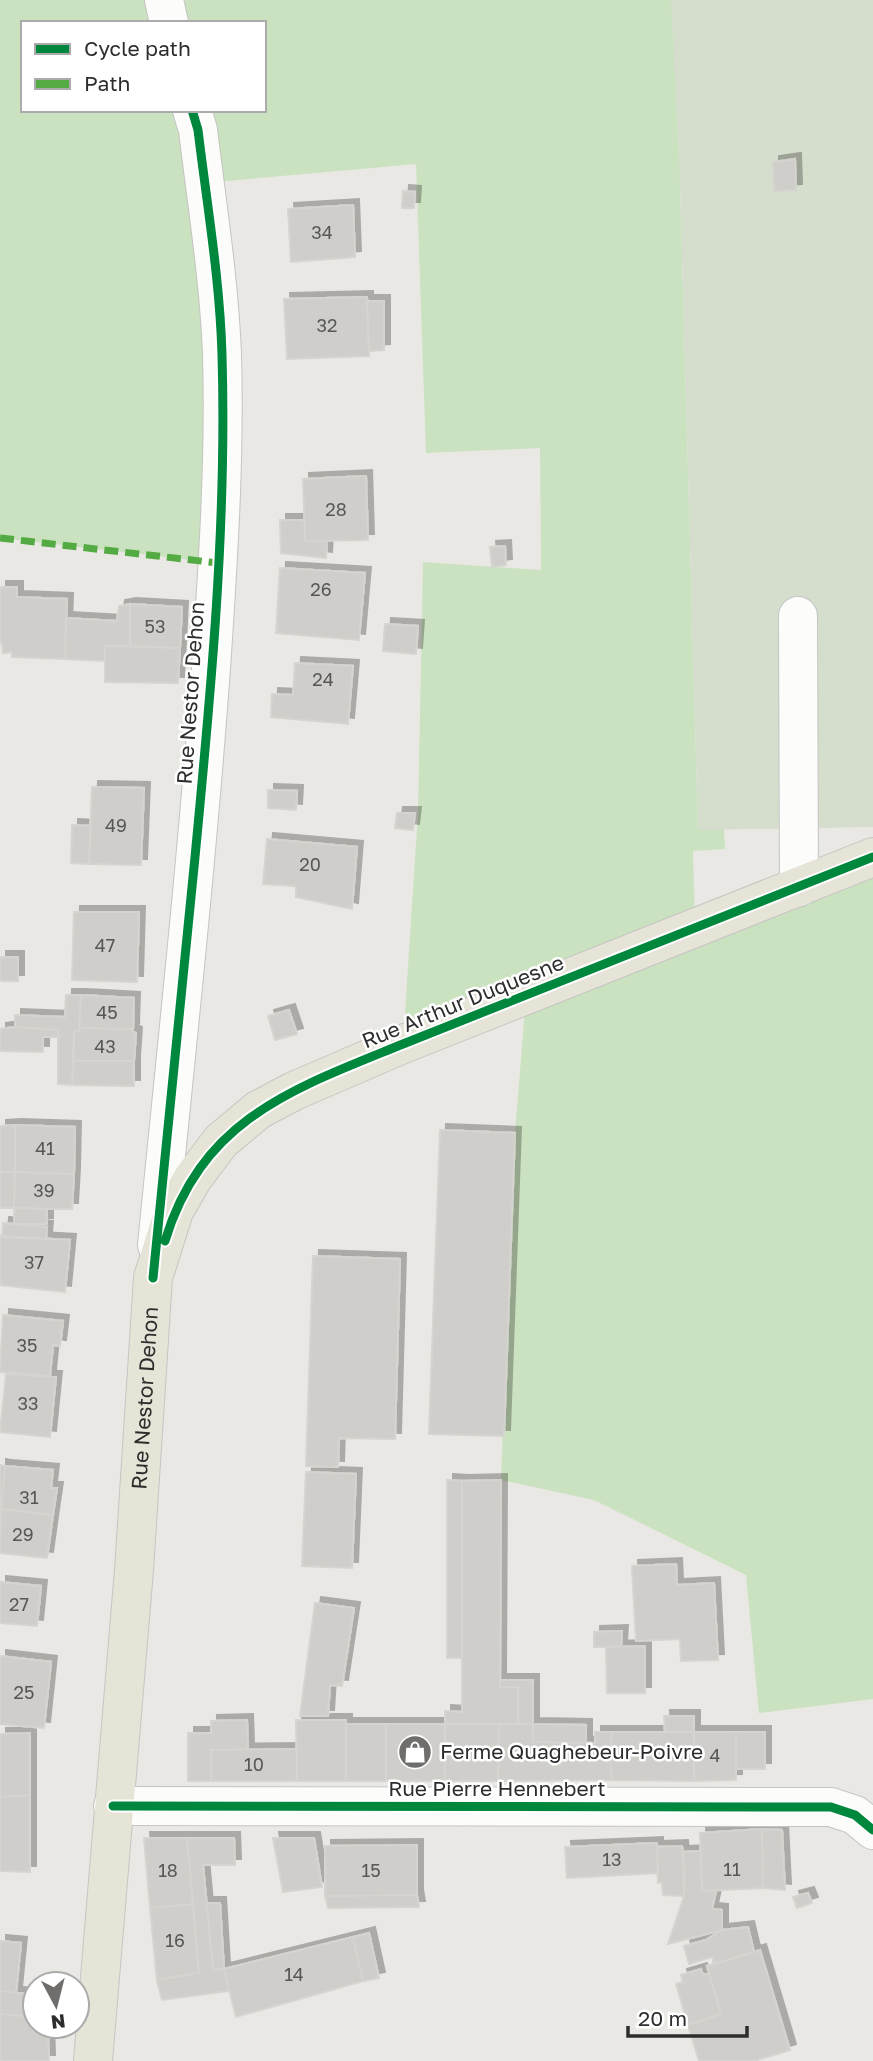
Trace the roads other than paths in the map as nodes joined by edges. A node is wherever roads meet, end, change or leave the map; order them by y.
1 (163, 0) edge
2 (168, 21) edge
3 (193, 112) edge
4 (798, 616) dead end
5 (873, 857) edge
6 (799, 887) junction
7 (153, 1278) junction
8 (113, 1806) junction
9 (873, 1830) edge
10 (93, 2061) edge

1 - 2 street
3 - 7 street, Rue Nestor Dehon
4 - 6 street
5 - 6 main road, Rue Arthur Duquesne
6 - 7 main road, Rue Arthur Duquesne
7 - 8 main road, Rue Nestor Dehon
8 - 9 street, Rue Pierre Hennebert
8 - 10 main road, Rue Nestor Dehon

